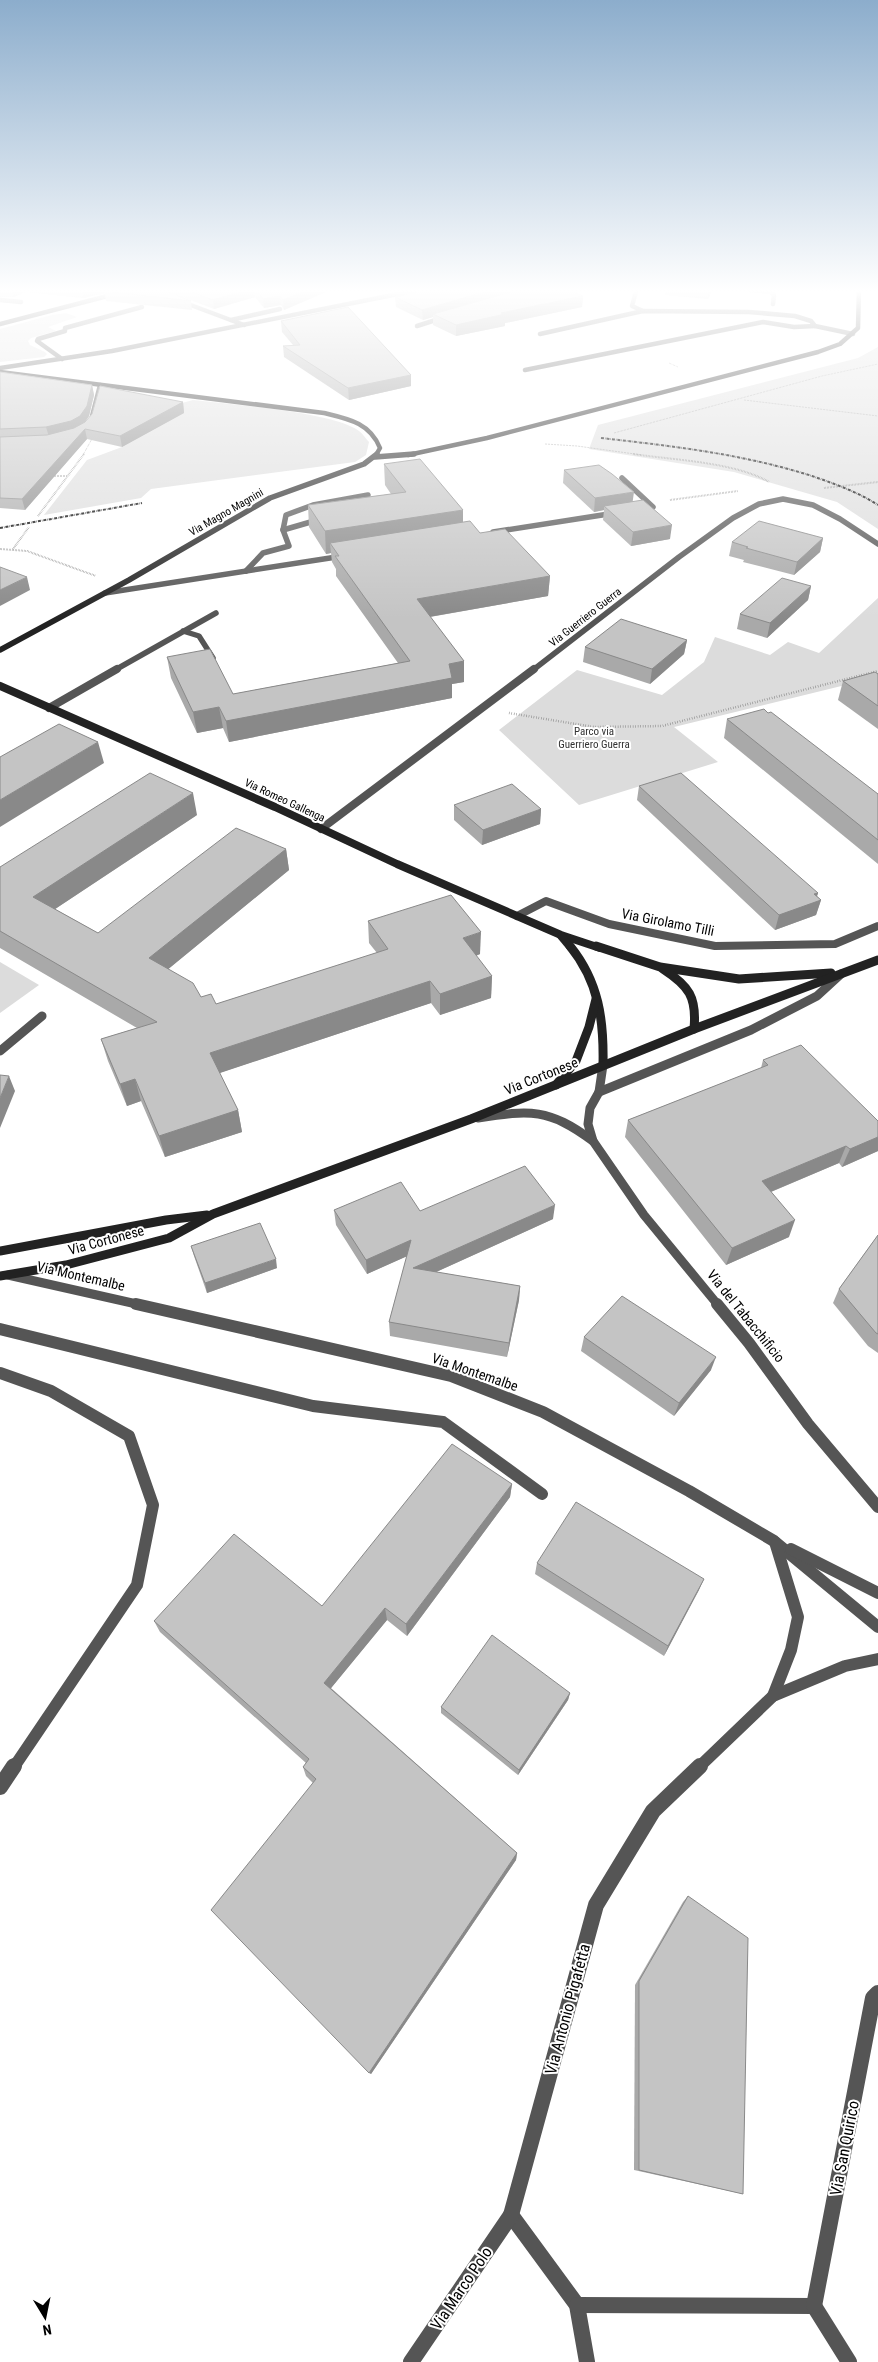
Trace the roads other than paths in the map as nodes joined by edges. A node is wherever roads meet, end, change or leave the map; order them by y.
1 (97, 398) edge
2 (206, 398) edge
3 (633, 398) edge
4 (83, 430) edge
5 (375, 457) junction
6 (622, 478) dead end
7 (368, 495) edge
8 (633, 510) edge
9 (624, 511) edge
10 (328, 518) edge
11 (283, 530) junction
12 (488, 533) edge
13 (878, 544) edge
14 (353, 554) edge
15 (246, 571) junction
16 (105, 593) junction
17 (216, 613) dead end
18 (183, 631) junction
19 (0, 650) edge
20 (212, 658) edge
21 (0, 686) edge
22 (50, 708) junction
23 (321, 829) junction
24 (516, 916) junction
25 (878, 926) edge
26 (561, 935) junction
27 (878, 960) edge
28 (660, 967) junction
29 (842, 973) junction
30 (597, 993) junction
31 (42, 1016) dead end
32 (694, 1029) junction
33 (0, 1051) edge
34 (603, 1065) junction
35 (556, 1085) junction
36 (599, 1092) junction
37 (471, 1119) junction
38 (594, 1141) junction
39 (213, 1214) junction
40 (0, 1250) edge
41 (4, 1275) edge
42 (0, 1329) edge
43 (0, 1373) edge
44 (542, 1494) dead end
45 (878, 1507) edge
46 (774, 1541) junction
47 (878, 1593) edge
48 (878, 1627) edge
49 (878, 1659) edge
50 (772, 1696) junction
51 (0, 1787) edge
52 (878, 1993) edge
53 (511, 2215) junction
54 (577, 2304) junction
55 (814, 2306) junction
56 (411, 2362) edge
57 (587, 2362) edge
58 (849, 2362) edge

1 - 4 street
2 - 5 street
3 - 5 street
5 - 16 street, Via Magno Magnini
6 - 8 street
7 - 11 street
9 - 12 street
10 - 11 street
11 - 15 street
13 - 23 street, Via Guerriero Guerra
14 - 15 street, Via Magno Magnini
15 - 16 street, Via Magno Magnini
16 - 19 street, Via Magno Magnini
17 - 18 street
18 - 20 street
18 - 22 street
21 - 22 street, Via Romeo Gallenga
22 - 23 street, Via Romeo Gallenga
23 - 24 street, Via Romeo Gallenga
24 - 25 street, Via Girolamo Tilli
24 - 26 street, Via Romeo Gallenga
26 - 28 street, Via Romeo Gallenga
26 - 30 street
27 - 29 street, Via Cortonese
28 - 29 street, Via Romeo Gallenga
28 - 32 street, Via Romeo Gallenga
29 - 32 street, Via Cortonese
29 - 36 street
30 - 34 street
30 - 35 street
31 - 33 street
32 - 34 street, Via Cortonese
34 - 35 street, Via Cortonese
34 - 36 street, Via del Tabacchificio
35 - 37 street, Via Cortonese
36 - 38 street, Via del Tabacchificio
37 - 38 street, Via del Tabacchificio
37 - 39 street, Via Cortonese
38 - 45 street, Via del Tabacchificio
39 - 40 street, Via Cortonese
39 - 41 street, Via Cortonese
41 - 46 street, Via Montemalbe
42 - 44 street
43 - 51 street
46 - 47 street
46 - 48 street, Via Montemalbe
46 - 50 street, Via Antonio Pigafetta
49 - 50 street, Via Antonio Pigafetta
50 - 53 street, Via Antonio Pigafetta
52 - 55 street, Via San Quirico
53 - 54 street
53 - 56 street, Via Marco Polo
54 - 55 street
54 - 57 street
55 - 58 street

